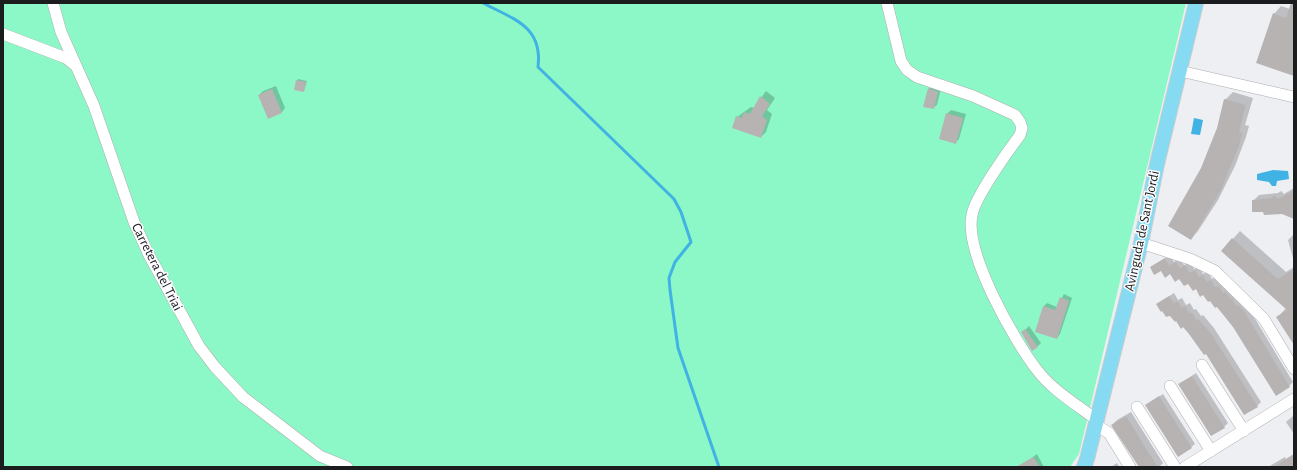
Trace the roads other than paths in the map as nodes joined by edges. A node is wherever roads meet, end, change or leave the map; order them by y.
1 (54, 3) edge
2 (887, 3) edge
3 (1196, 3) edge
4 (3, 34) edge
5 (78, 67) junction
6 (1180, 71) junction
7 (1294, 97) edge
8 (1141, 243) junction
9 (1202, 365) dead end
10 (1294, 369) edge
11 (1170, 386) dead end
12 (1294, 399) edge
13 (1137, 406) dead end
14 (1096, 423) junction
15 (1244, 431) junction
16 (1211, 451) junction
17 (1086, 464) edge
18 (347, 467) edge
19 (1130, 467) edge
20 (1175, 467) edge
21 (1186, 467) edge

1 - 5 street, Carretera del Triai
2 - 14 street
3 - 6 main road, Avinguda de Sant Jordi
4 - 5 street
5 - 18 street, Carretera del Triai
6 - 7 street
6 - 8 main road, Avinguda de Sant Jordi
8 - 10 street
8 - 14 main road, Avinguda de Sant Jordi
9 - 15 street
11 - 16 street
12 - 15 street
13 - 20 street
14 - 17 main road, Avinguda de Sant Jordi
14 - 19 street
15 - 16 street
16 - 21 street

